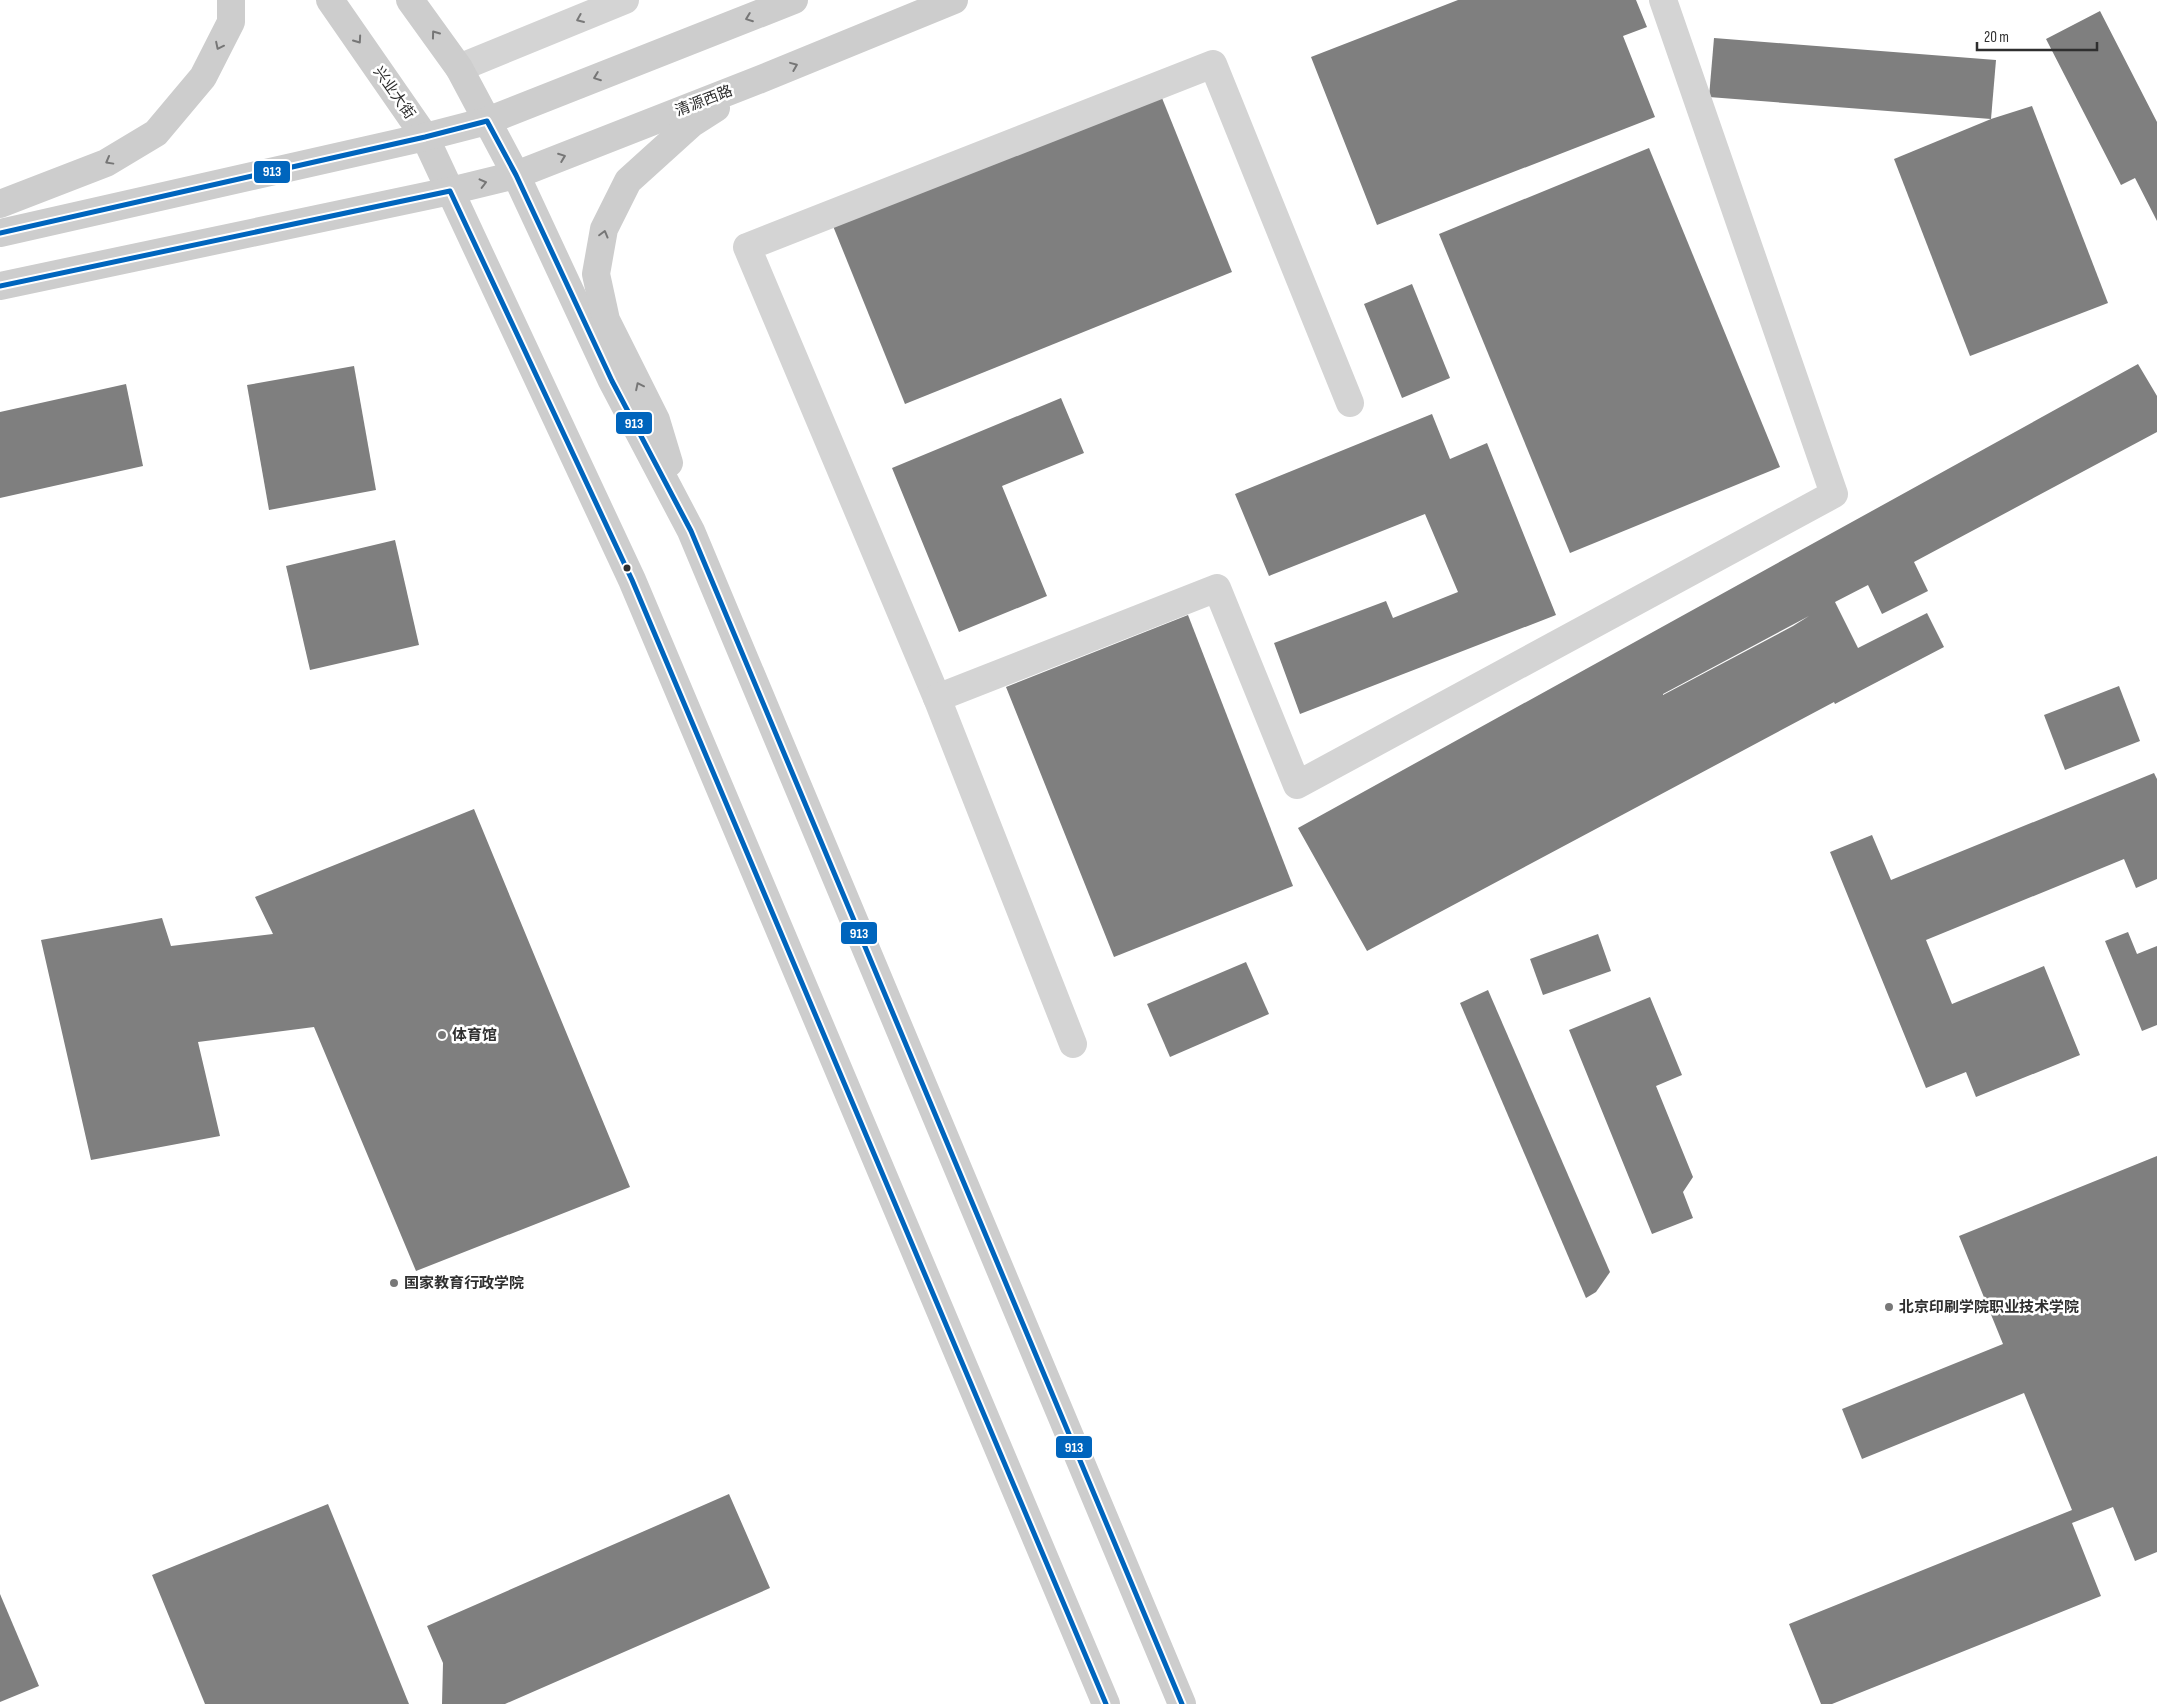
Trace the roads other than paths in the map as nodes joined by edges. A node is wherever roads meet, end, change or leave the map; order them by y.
1 (230, 0) edge
2 (330, 0) edge
3 (410, 0) edge
4 (626, 0) edge
5 (794, 0) edge
6 (954, 0) edge
7 (1663, 0) edge
8 (459, 68) junction
9 (761, 79) junction
10 (486, 121) junction
11 (425, 137) junction
12 (516, 175) junction
13 (450, 191) junction
14 (0, 204) edge
15 (0, 233) edge
16 (0, 286) edge
17 (1350, 402) dead end
18 (691, 531) junction
19 (937, 698) junction
20 (1073, 1044) dead end
21 (1106, 1704) edge
22 (1182, 1704) edge

1 -> 14 main road
2 -> 11 main road, 兴业大街
8 -> 3 main road
4 -> 8 street
5 -> 10 main road
9 -> 6 main road, 清源西路
7 - 19 street
8 - 10 main road
12 -> 9 main road, 清源西路
18 -> 9 main road
10 - 11 main road
10 - 12 main road
11 - 13 main road, 兴业大街
11 - 15 main road
13 -> 12 main road, 清源西路
12 - 18 main road
13 - 16 main road, 清源西路
13 - 21 main road, 兴业大街
17 - 19 street
18 - 22 main road
19 - 20 street

